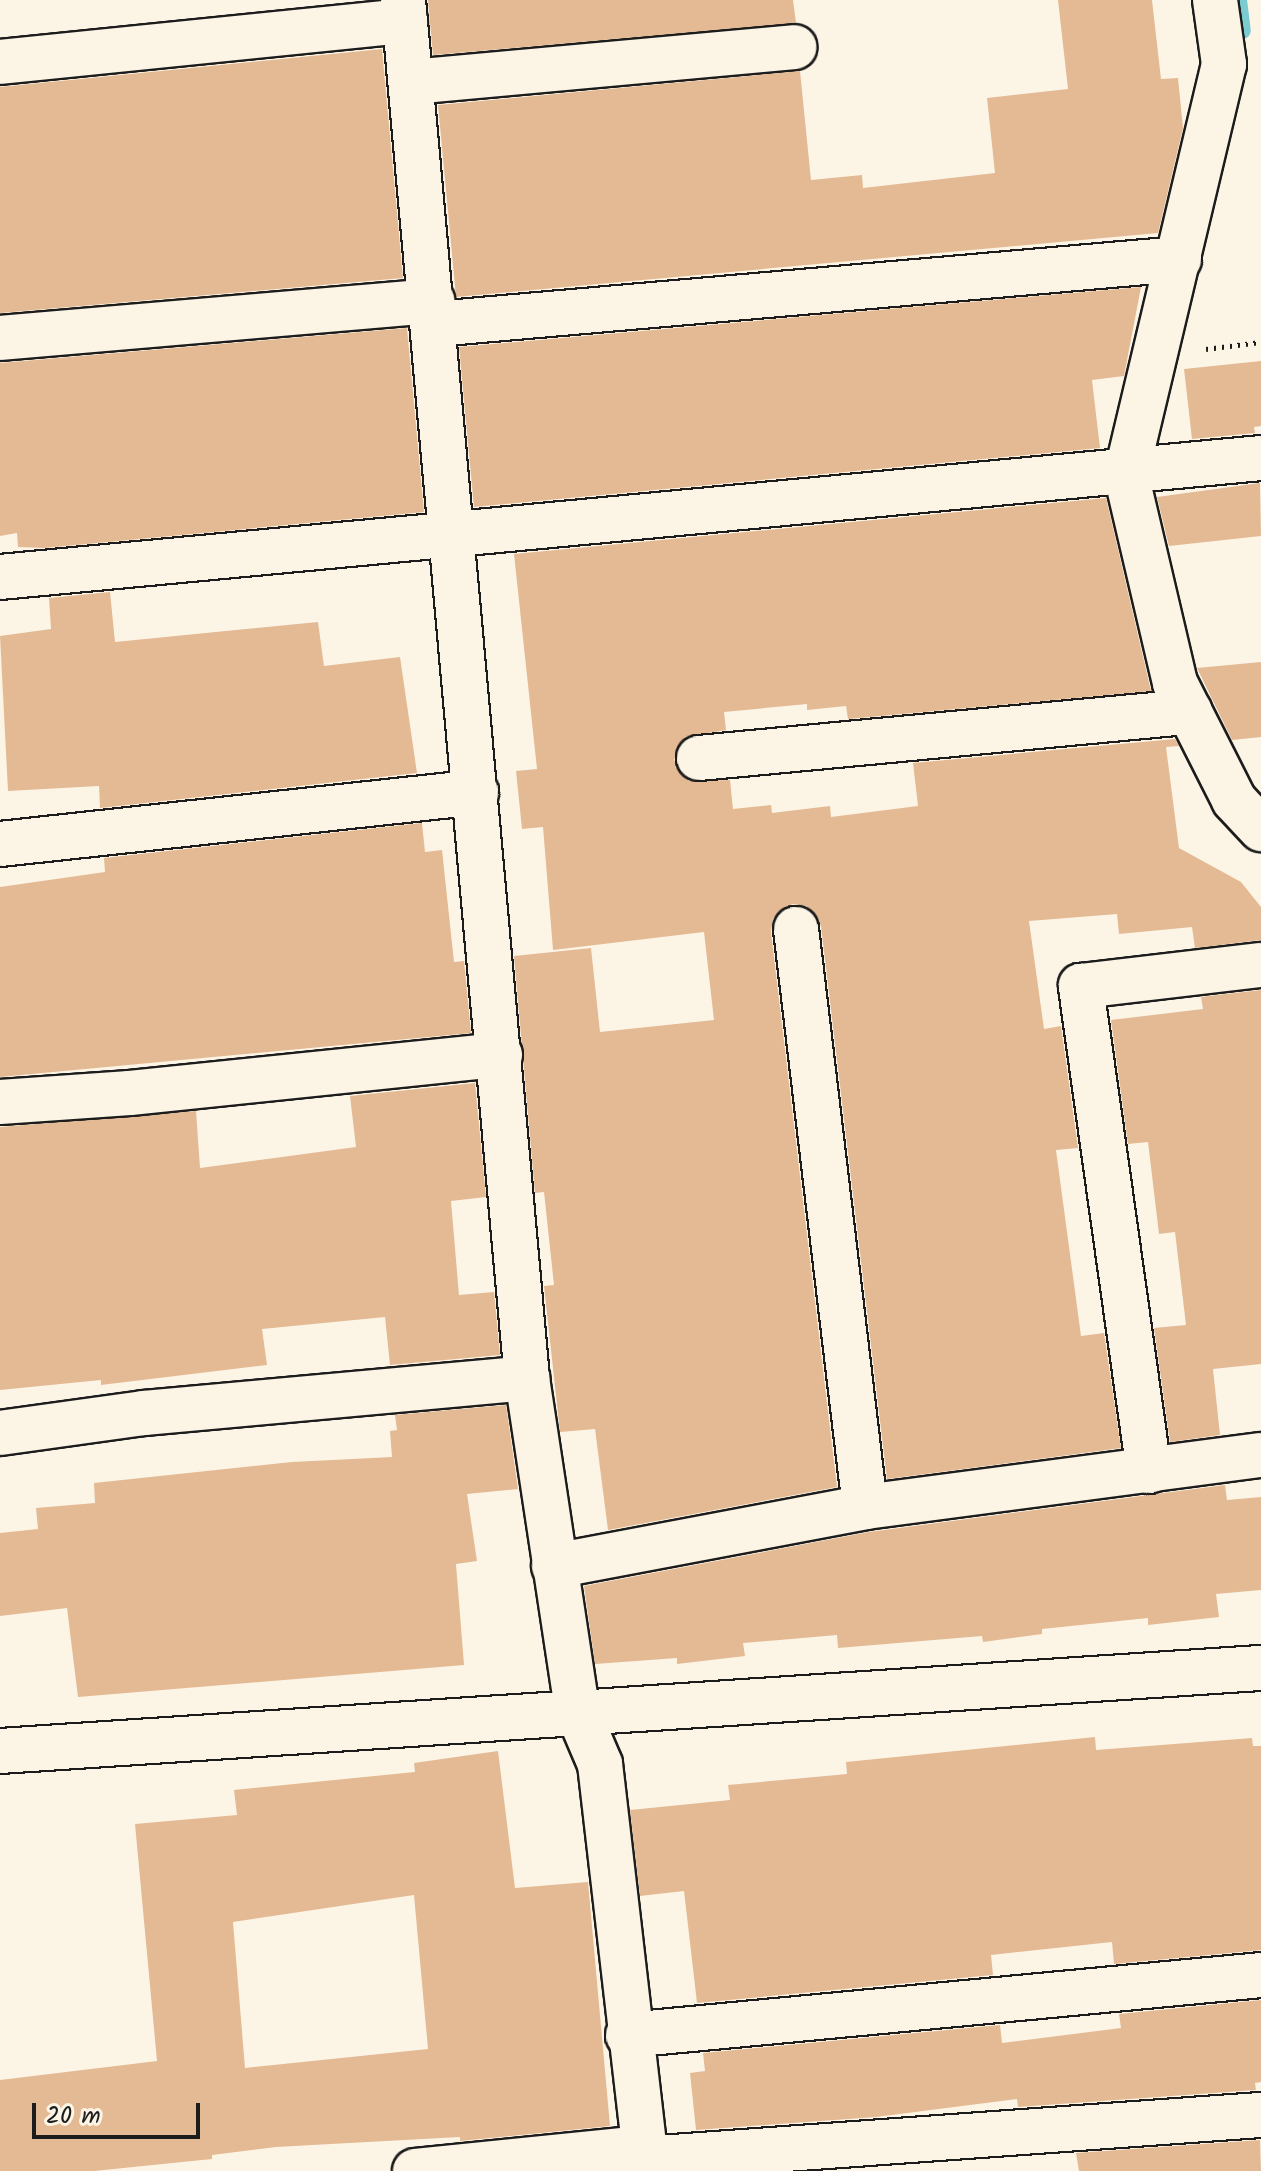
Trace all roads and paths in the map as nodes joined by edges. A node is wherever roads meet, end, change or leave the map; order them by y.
1 (1215, 0) edge
2 (404, 10) edge
3 (794, 47) dead end
4 (0, 62) edge
5 (1242, 62) edge
6 (411, 82) junction
7 (1179, 259) junction
8 (434, 313) junction
9 (0, 338) edge
10 (1261, 458) edge
11 (1126, 474) junction
12 (456, 537) junction
13 (0, 577) edge
14 (1190, 712) junction
15 (699, 758) dead end
16 (476, 792) junction
17 (1261, 829) edge
18 (0, 844) edge
19 (796, 929) dead end
20 (1261, 965) edge
21 (500, 1055) junction
22 (0, 1102) edge
23 (527, 1378) junction
24 (0, 1433) edge
25 (1261, 1455) edge
26 (1149, 1471) junction
27 (865, 1507) junction
28 (554, 1566) junction
29 (1261, 1668) edge
30 (577, 1710) junction
31 (0, 1751) edge
32 (1261, 1975) edge
33 (628, 2035) junction
34 (1261, 2115) edge
35 (645, 2159) edge
36 (415, 2171) edge

1 - 5 street
2 - 4 street
2 - 6 street
3 - 6 street
5 - 7 street
6 - 8 street
7 - 8 street
7 - 11 street
8 - 9 street
8 - 12 street
10 - 11 street
11 - 12 street
11 - 14 street
12 - 13 street
12 - 16 street
14 - 15 street
14 - 17 street
16 - 18 street
16 - 21 street
19 - 27 street
20 - 26 street
21 - 22 street
21 - 23 street
23 - 24 street
23 - 28 street
25 - 26 street
26 - 27 street
27 - 28 street
28 - 30 street
29 - 30 street
30 - 31 street
30 - 33 street
32 - 33 street
33 - 35 street
34 - 35 street
35 - 36 street

